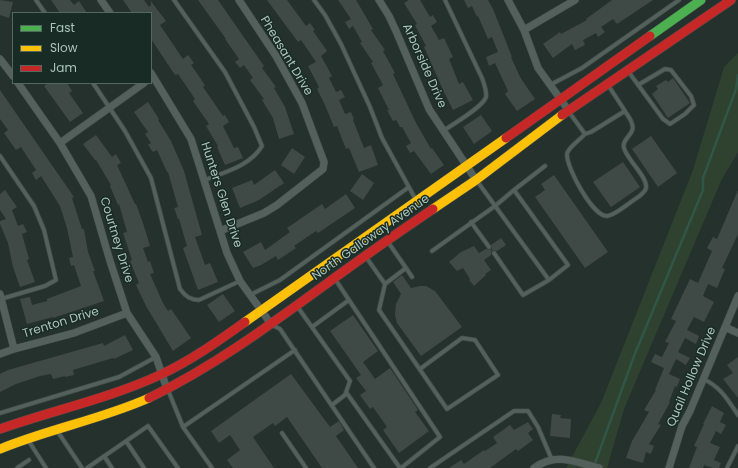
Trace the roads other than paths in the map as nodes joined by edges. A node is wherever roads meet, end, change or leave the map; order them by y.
1 (36, 0) edge
2 (101, 0) edge
3 (174, 0) edge
4 (239, 0) edge
5 (314, 0) edge
6 (379, 0) edge
7 (445, 0) edge
8 (508, 0) edge
9 (575, 0) edge
10 (679, 0) edge
11 (701, 0) edge
12 (731, 0) edge
13 (44, 12) edge
14 (109, 12) edge
15 (524, 30) junction
16 (0, 59) edge
17 (628, 70) junction
18 (12, 75) edge
19 (152, 76) edge
20 (19, 84) edge
21 (94, 84) edge
22 (143, 84) edge
23 (607, 84) junction
24 (550, 85) junction
25 (638, 85) junction
26 (560, 100) junction
27 (110, 108) junction
28 (569, 111) junction
29 (625, 111) junction
30 (443, 131) junction
31 (585, 134) junction
32 (60, 143) junction
33 (0, 156) edge
34 (466, 166) junction
35 (545, 166) dead end
36 (205, 180) junction
37 (476, 180) junction
38 (409, 187) junction
39 (514, 190) junction
40 (416, 200) junction
41 (495, 206) junction
42 (471, 222) junction
43 (220, 231) junction
44 (387, 240) junction
45 (489, 247) dead end
46 (432, 251) dead end
47 (494, 253) dead end
48 (365, 256) junction
49 (406, 268) junction
50 (412, 277) dead end
51 (334, 278) junction
52 (549, 280) junction
53 (240, 281) junction
54 (385, 284) junction
55 (250, 295) junction
56 (1, 296) edge
57 (738, 296) edge
58 (349, 300) junction
59 (296, 305) junction
60 (261, 311) junction
61 (127, 313) junction
62 (271, 324) junction
63 (312, 327) junction
64 (725, 327) junction
65 (738, 333) edge
66 (14, 349) junction
67 (295, 350) junction
68 (0, 354) edge
69 (156, 357) junction
70 (420, 369) junction
71 (162, 374) junction
72 (703, 379) junction
73 (167, 390) junction
74 (346, 392) junction
75 (332, 405) junction
76 (51, 412) junction
77 (0, 413) edge
78 (738, 415) edge
79 (183, 427) junction
80 (55, 428) junction
81 (0, 429) edge
82 (282, 433) dead end
83 (26, 438) junction
84 (126, 441) junction
85 (738, 446) edge
86 (0, 449) edge
87 (104, 456) junction
88 (29, 460) dead end
89 (552, 460) junction
90 (17, 468) edge
91 (46, 468) edge
92 (82, 468) edge
93 (87, 468) edge
94 (112, 468) edge
95 (144, 468) edge
96 (178, 468) edge
97 (212, 468) edge
98 (306, 468) edge
99 (374, 468) edge
100 (401, 468) edge
101 (430, 468) edge
102 (534, 468) edge
103 (599, 468) edge
104 (669, 468) edge
105 (727, 468) edge

1 - 13 lane
2 - 14 street
3 - 36 lane
4 - 43 street, Pheasant Drive
5 - 38 lane
6 - 30 street, Arborside Drive
7 - 30 lane
8 - 15 street
9 - 15 street
10 - 24 lane
11 - 26 main road, North Galloway Avenue
12 - 17 main road, North Galloway Avenue
15 - 24 street
16 - 18 street
17 - 23 main road, North Galloway Avenue
17 - 25 lane
19 - 36 street, Hunters Glen Drive
20 - 32 street, Courtney Drive
21 - 27 lane
22 - 27 street
23 - 28 main road, North Galloway Avenue
23 - 29 lane
24 - 26 street
25 - 25 lane
26 - 28 street
26 - 34 main road, North Galloway Avenue
27 - 32 street
27 - 53 lane
28 - 31 lane
28 - 37 main road, North Galloway Avenue
29 - 31 lane
29 - 31 lane
30 - 34 street, Arborside Drive
32 - 61 street, Courtney Drive
33 - 56 lane
34 - 37 street, Arborside Drive
34 - 40 main road, North Galloway Avenue
35 - 39 lane
36 - 43 street, Hunters Glen Drive
37 - 41 lane
37 - 44 main road, North Galloway Avenue
38 - 40 lane
38 - 55 lane
39 - 41 lane
39 - 52 lane
40 - 60 main road, North Galloway Avenue
41 - 42 lane
41 - 52 lane
42 - 45 lane
42 - 46 lane
43 - 53 street, Hunters Glen Drive
44 - 48 main road, North Galloway Avenue
44 - 49 lane
47 - 52 lane
48 - 51 main road, North Galloway Avenue
48 - 54 lane
49 - 50 lane
49 - 54 lane
51 - 58 lane
51 - 59 main road, North Galloway Avenue
53 - 55 street, Hunters Glen Drive
54 - 70 lane
55 - 60 street, Hunters Glen Drive
56 - 66 street
57 - 64 street, Quail Hollow Drive
58 - 63 lane
58 - 100 lane
59 - 62 main road, North Galloway Avenue
59 - 63 lane
60 - 62 street, Hunters Glen Drive
60 - 71 main road, North Galloway Avenue
61 - 66 street, Trenton Drive
61 - 69 street, Courtney Drive
62 - 67 lane
62 - 73 main road, North Galloway Avenue
63 - 74 lane
64 - 65 street
64 - 72 street, Quail Hollow Drive
66 - 68 street, Trenton Drive
67 - 75 lane
67 - 79 lane
69 - 71 street, Courtney Drive
69 - 77 lane
70 - 70 lane
71 - 73 street, Courtney Drive
71 - 76 main road, North Galloway Avenue
72 - 78 lane
72 - 104 street, Quail Hollow Drive
73 - 79 lane
73 - 80 main road, North Galloway Avenue
74 - 75 lane
74 - 100 lane
75 - 99 lane
76 - 80 main road
76 - 81 main road, North Galloway Avenue
79 - 97 lane
80 - 83 main road, North Galloway Avenue
80 - 92 lane
82 - 98 lane
83 - 86 main road, North Galloway Avenue
83 - 91 lane
84 - 87 lane
84 - 95 lane
84 - 96 lane
85 - 105 lane
87 - 93 lane
87 - 94 lane
88 - 90 lane
89 - 101 lane
89 - 102 street
89 - 103 street

